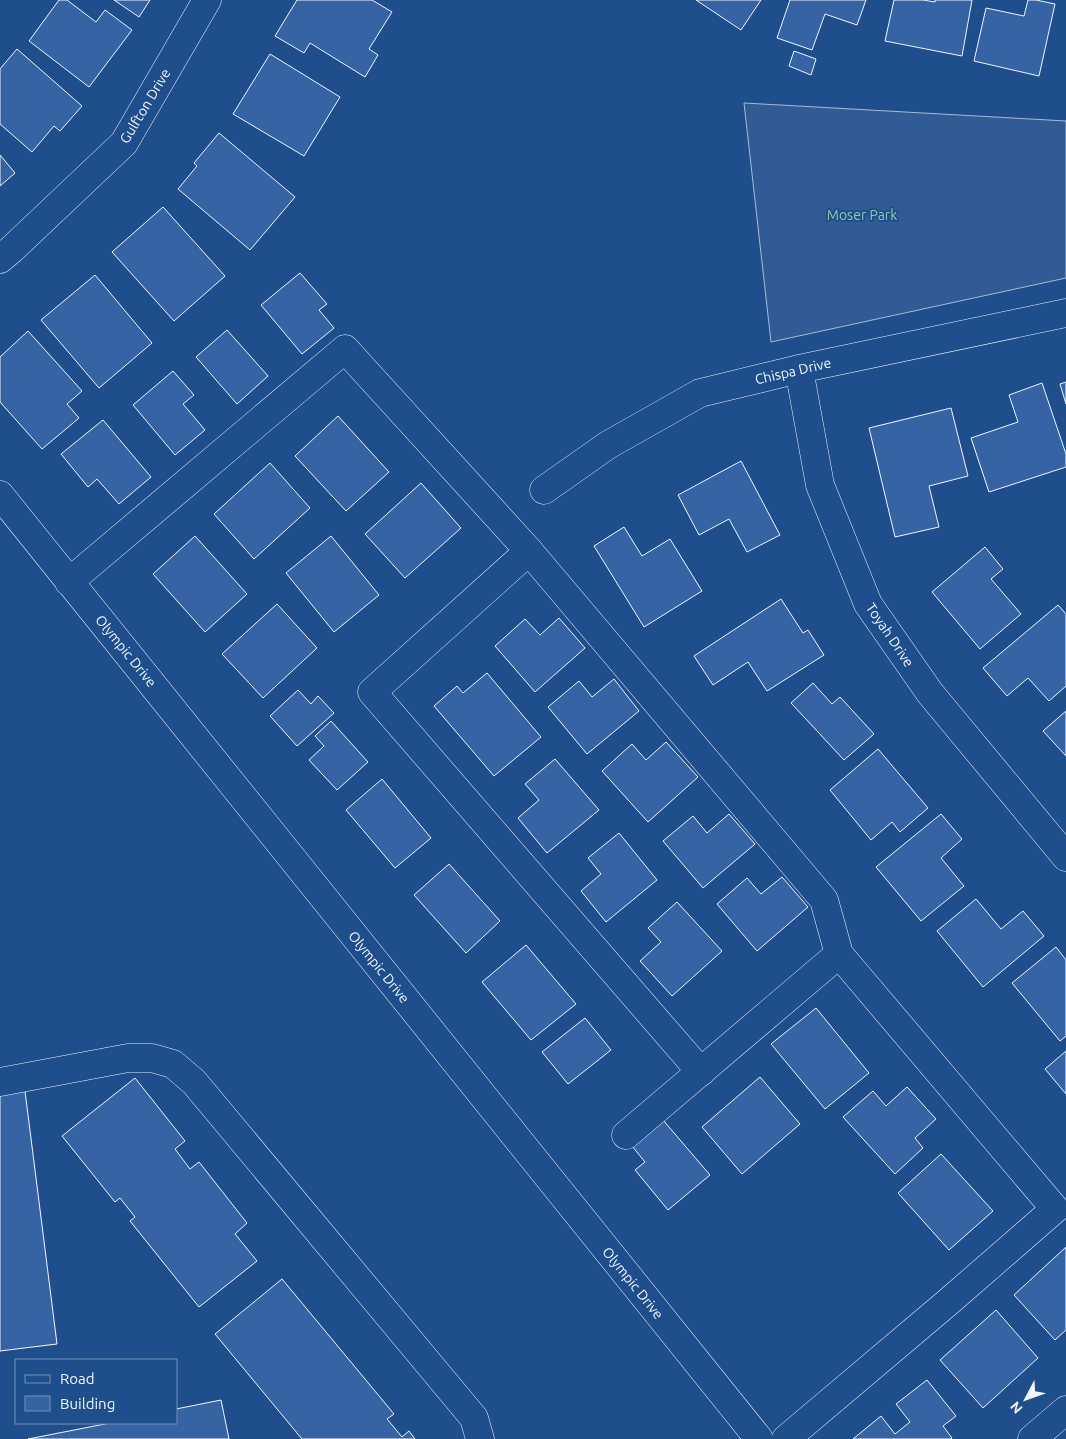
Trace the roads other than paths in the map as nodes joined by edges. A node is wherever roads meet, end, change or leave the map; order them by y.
1 (207, 0) edge
2 (0, 259) edge
3 (1066, 313) edge
4 (799, 369) junction
5 (544, 490) dead end
6 (0, 495) edge
7 (529, 551) junction
8 (70, 582) junction
9 (1066, 857) edge
10 (839, 954) junction
11 (701, 1072) junction
12 (0, 1082) edge
13 (626, 1135) dead end
14 (1061, 1210) edge
15 (1066, 1410) edge
16 (480, 1439) edge
17 (759, 1439) edge
18 (786, 1439) edge
19 (1032, 1439) edge

1 - 2 street, Gulfton Drive
3 - 4 street, Chispa Drive
4 - 5 street, Chispa Drive
4 - 9 street, Toyah Drive
6 - 8 street, Olympic Drive
7 - 8 street
7 - 10 street
7 - 11 street
8 - 17 street, Olympic Drive
10 - 11 street
10 - 14 street
11 - 13 street
12 - 16 street
14 - 18 street
15 - 19 street

